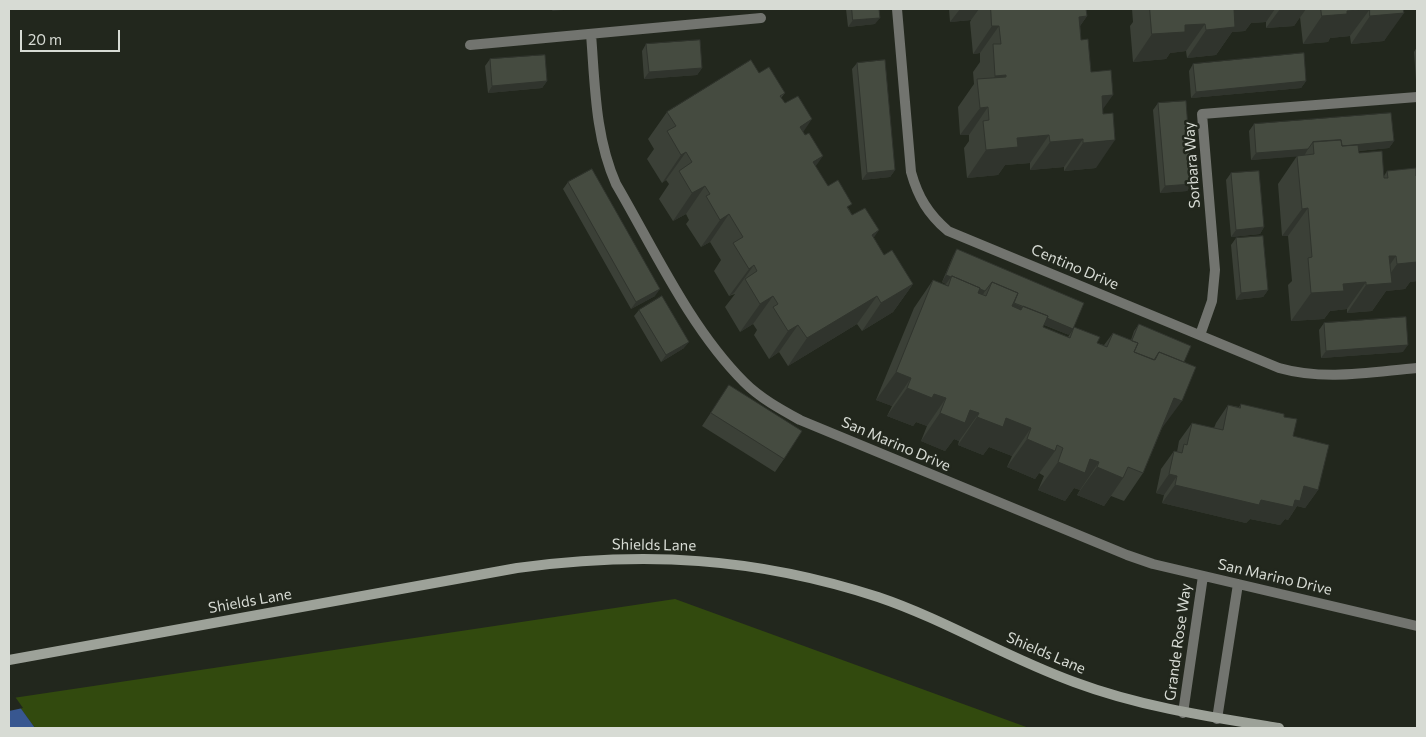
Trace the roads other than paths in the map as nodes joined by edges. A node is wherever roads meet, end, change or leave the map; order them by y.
1 (897, 9) edge
2 (761, 18) dead end
3 (591, 34) junction
4 (470, 45) dead end
5 (1417, 97) edge
6 (1200, 335) junction
7 (1417, 368) edge
8 (1203, 576) junction
9 (1238, 584) junction
10 (1417, 626) edge
11 (9, 660) edge
12 (1182, 713) junction
13 (1217, 719) junction
14 (1279, 728) edge

1 - 6 street, Centino Drive
2 - 3 street
3 - 4 street
3 - 8 street, San Marino Drive
5 - 6 street, Sorbara Way
6 - 7 street, Centino Drive
8 - 9 street, San Marino Drive
8 - 12 street, Grande Rose Way
9 - 10 street, San Marino Drive
9 - 13 street
11 - 12 main road, Shields Lane
12 - 13 main road, Shields Lane
13 - 14 main road, Shields Lane

